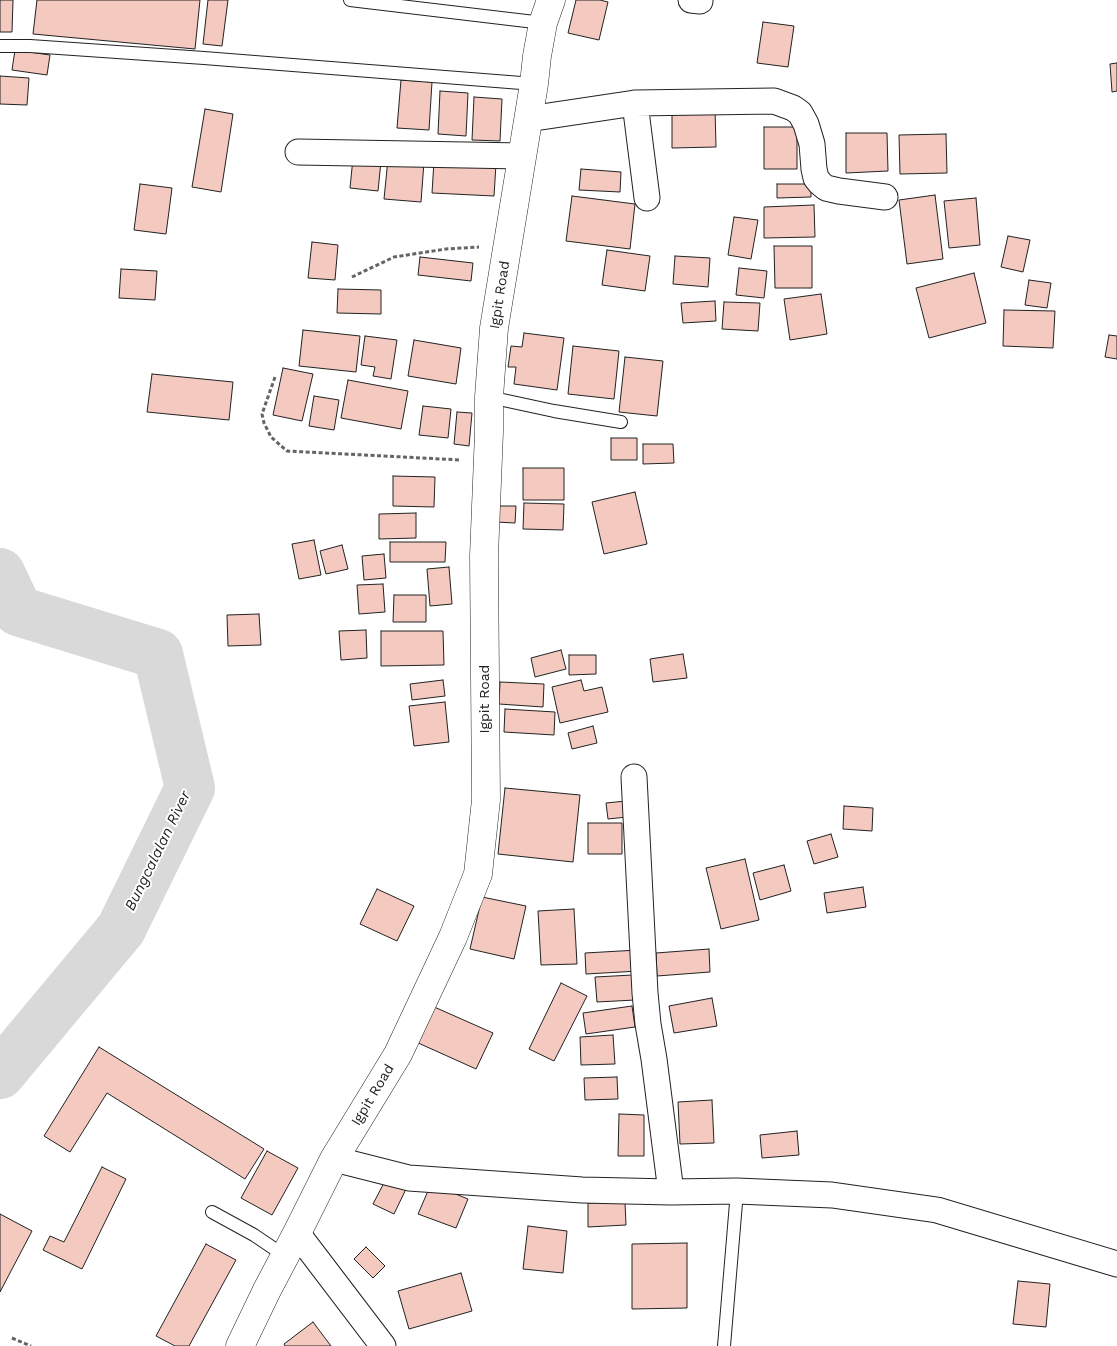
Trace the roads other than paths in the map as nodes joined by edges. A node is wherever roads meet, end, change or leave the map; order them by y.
1 (350, 0) edge
2 (547, 12) edge
3 (0, 46) edge
4 (534, 84) junction
5 (635, 103) junction
6 (528, 119) junction
7 (298, 152) dead end
8 (522, 156) junction
9 (885, 197) dead end
10 (648, 198) dead end
11 (489, 397) junction
12 (621, 422) dead end
13 (634, 778) dead end
14 (334, 1159) junction
15 (737, 1191) junction
16 (672, 1192) junction
17 (212, 1212) dead end
18 (291, 1244) junction
19 (1117, 1264) edge
20 (240, 1346) edge
21 (383, 1346) edge
22 (724, 1346) edge

1 - 2 lane
2 - 4 street, Igpit Road
3 - 4 lane
4 - 6 street, Igpit Road
5 - 6 street
5 - 9 street
5 - 10 street
6 - 8 street, Igpit Road
7 - 8 street
8 - 11 street, Igpit Road
11 - 12 lane
11 - 14 street, Igpit Road
13 - 16 street
14 - 16 street
14 - 18 street, Igpit Road
15 - 16 street
15 - 19 street
15 - 22 lane
17 - 18 lane
18 - 20 street, Igpit Road
18 - 21 street

